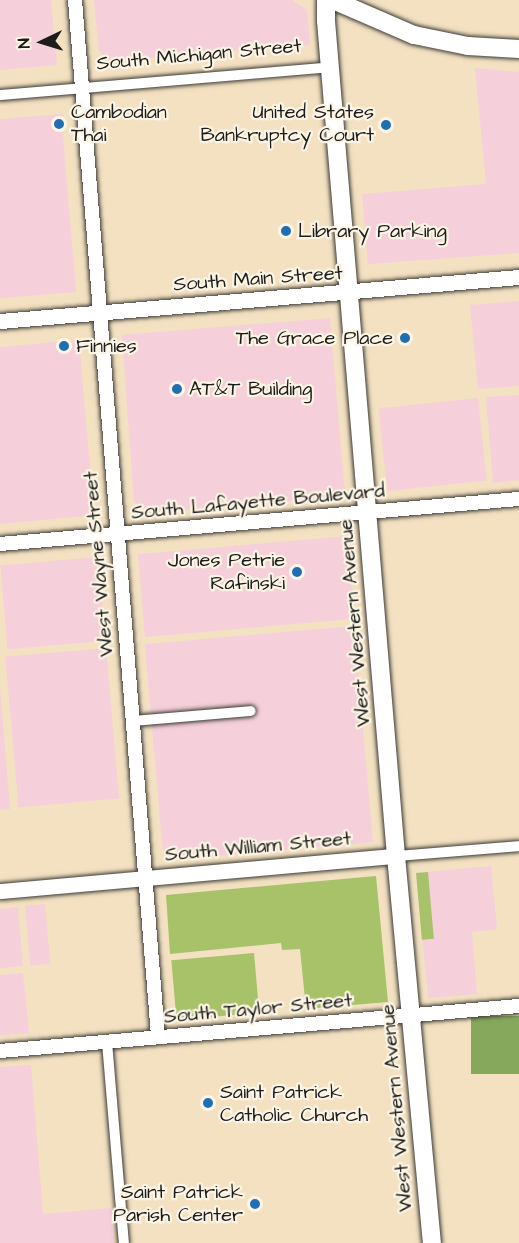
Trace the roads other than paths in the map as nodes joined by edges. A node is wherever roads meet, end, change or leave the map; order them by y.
1 (75, 0) edge
2 (326, 0) edge
3 (333, 0) edge
4 (519, 49) edge
5 (330, 67) junction
6 (81, 88) junction
7 (0, 95) edge
8 (519, 278) edge
9 (350, 293) junction
10 (99, 313) junction
11 (0, 321) edge
12 (519, 500) edge
13 (368, 512) junction
14 (116, 534) junction
15 (0, 544) edge
16 (250, 711) dead end
17 (132, 721) junction
18 (519, 846) edge
19 (396, 856) junction
20 (146, 878) junction
21 (0, 891) edge
22 (519, 1006) edge
23 (411, 1015) junction
24 (158, 1037) junction
25 (107, 1042) junction
26 (0, 1051) edge
27 (124, 1243) edge
28 (432, 1243) edge

1 - 6 street, West Wayne Street
2 - 5 main road, West Western Avenue
3 - 4 main road
5 - 6 street, South Michigan Street
5 - 9 main road, West Western Avenue
6 - 7 street, South Michigan Street
6 - 10 street, West Wayne Street
8 - 9 main road, South Main Street
9 - 10 main road, South Main Street
9 - 13 main road, West Western Avenue
10 - 11 main road, South Main Street
10 - 14 street, West Wayne Street
12 - 13 street, South Lafayette Boulevard
13 - 14 street, South Lafayette Boulevard
13 - 19 main road, West Western Avenue
14 - 15 street, South Lafayette Boulevard
14 - 17 street, West Wayne Street
16 - 17 street
17 - 20 street, West Wayne Street
18 - 19 street, South William Street
19 - 20 main road, South William Street
19 - 23 main road, West Western Avenue
20 - 21 main road, South William Street
20 - 24 street, West Wayne Street
22 - 23 street, South Taylor Street
23 - 24 street, South Taylor Street
23 - 28 main road, West Western Avenue
24 - 25 street, South Taylor Street
25 - 26 street, South Taylor Street
25 - 27 street

